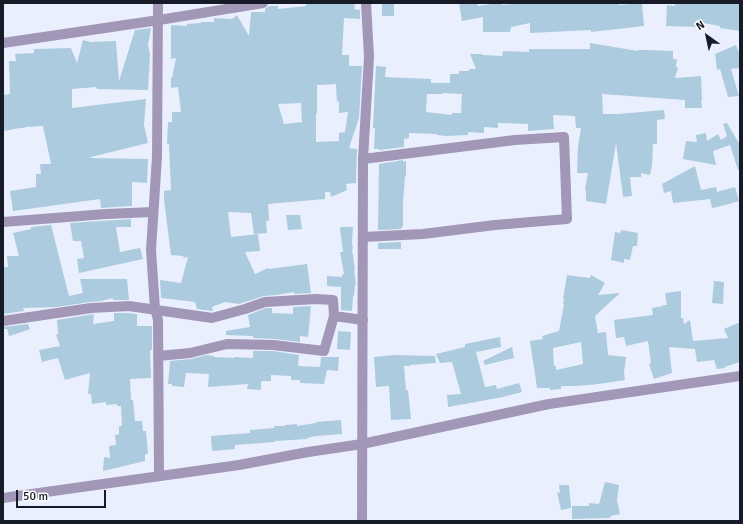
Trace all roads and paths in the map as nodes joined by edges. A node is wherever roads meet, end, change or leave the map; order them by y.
1 (158, 3) edge
2 (264, 3) edge
3 (366, 3) edge
4 (159, 20) junction
5 (3, 43) edge
6 (364, 159) junction
7 (153, 212) junction
8 (3, 222) edge
9 (363, 237) junction
10 (155, 309) junction
11 (334, 316) junction
12 (363, 320) junction
13 (3, 321) edge
14 (158, 356) junction
15 (740, 376) edge
16 (362, 444) junction
17 (159, 476) junction
18 (3, 498) edge
19 (362, 521) edge

1 - 4 street
2 - 4 street
3 - 6 street
4 - 5 street
4 - 7 street
6 - 9 street
6 - 9 street
7 - 8 street
7 - 10 street
9 - 12 street
10 - 11 street
10 - 13 street
10 - 14 street
11 - 12 street
11 - 14 street
12 - 16 street
14 - 17 street
15 - 16 street
16 - 17 street
16 - 19 street
17 - 18 street

